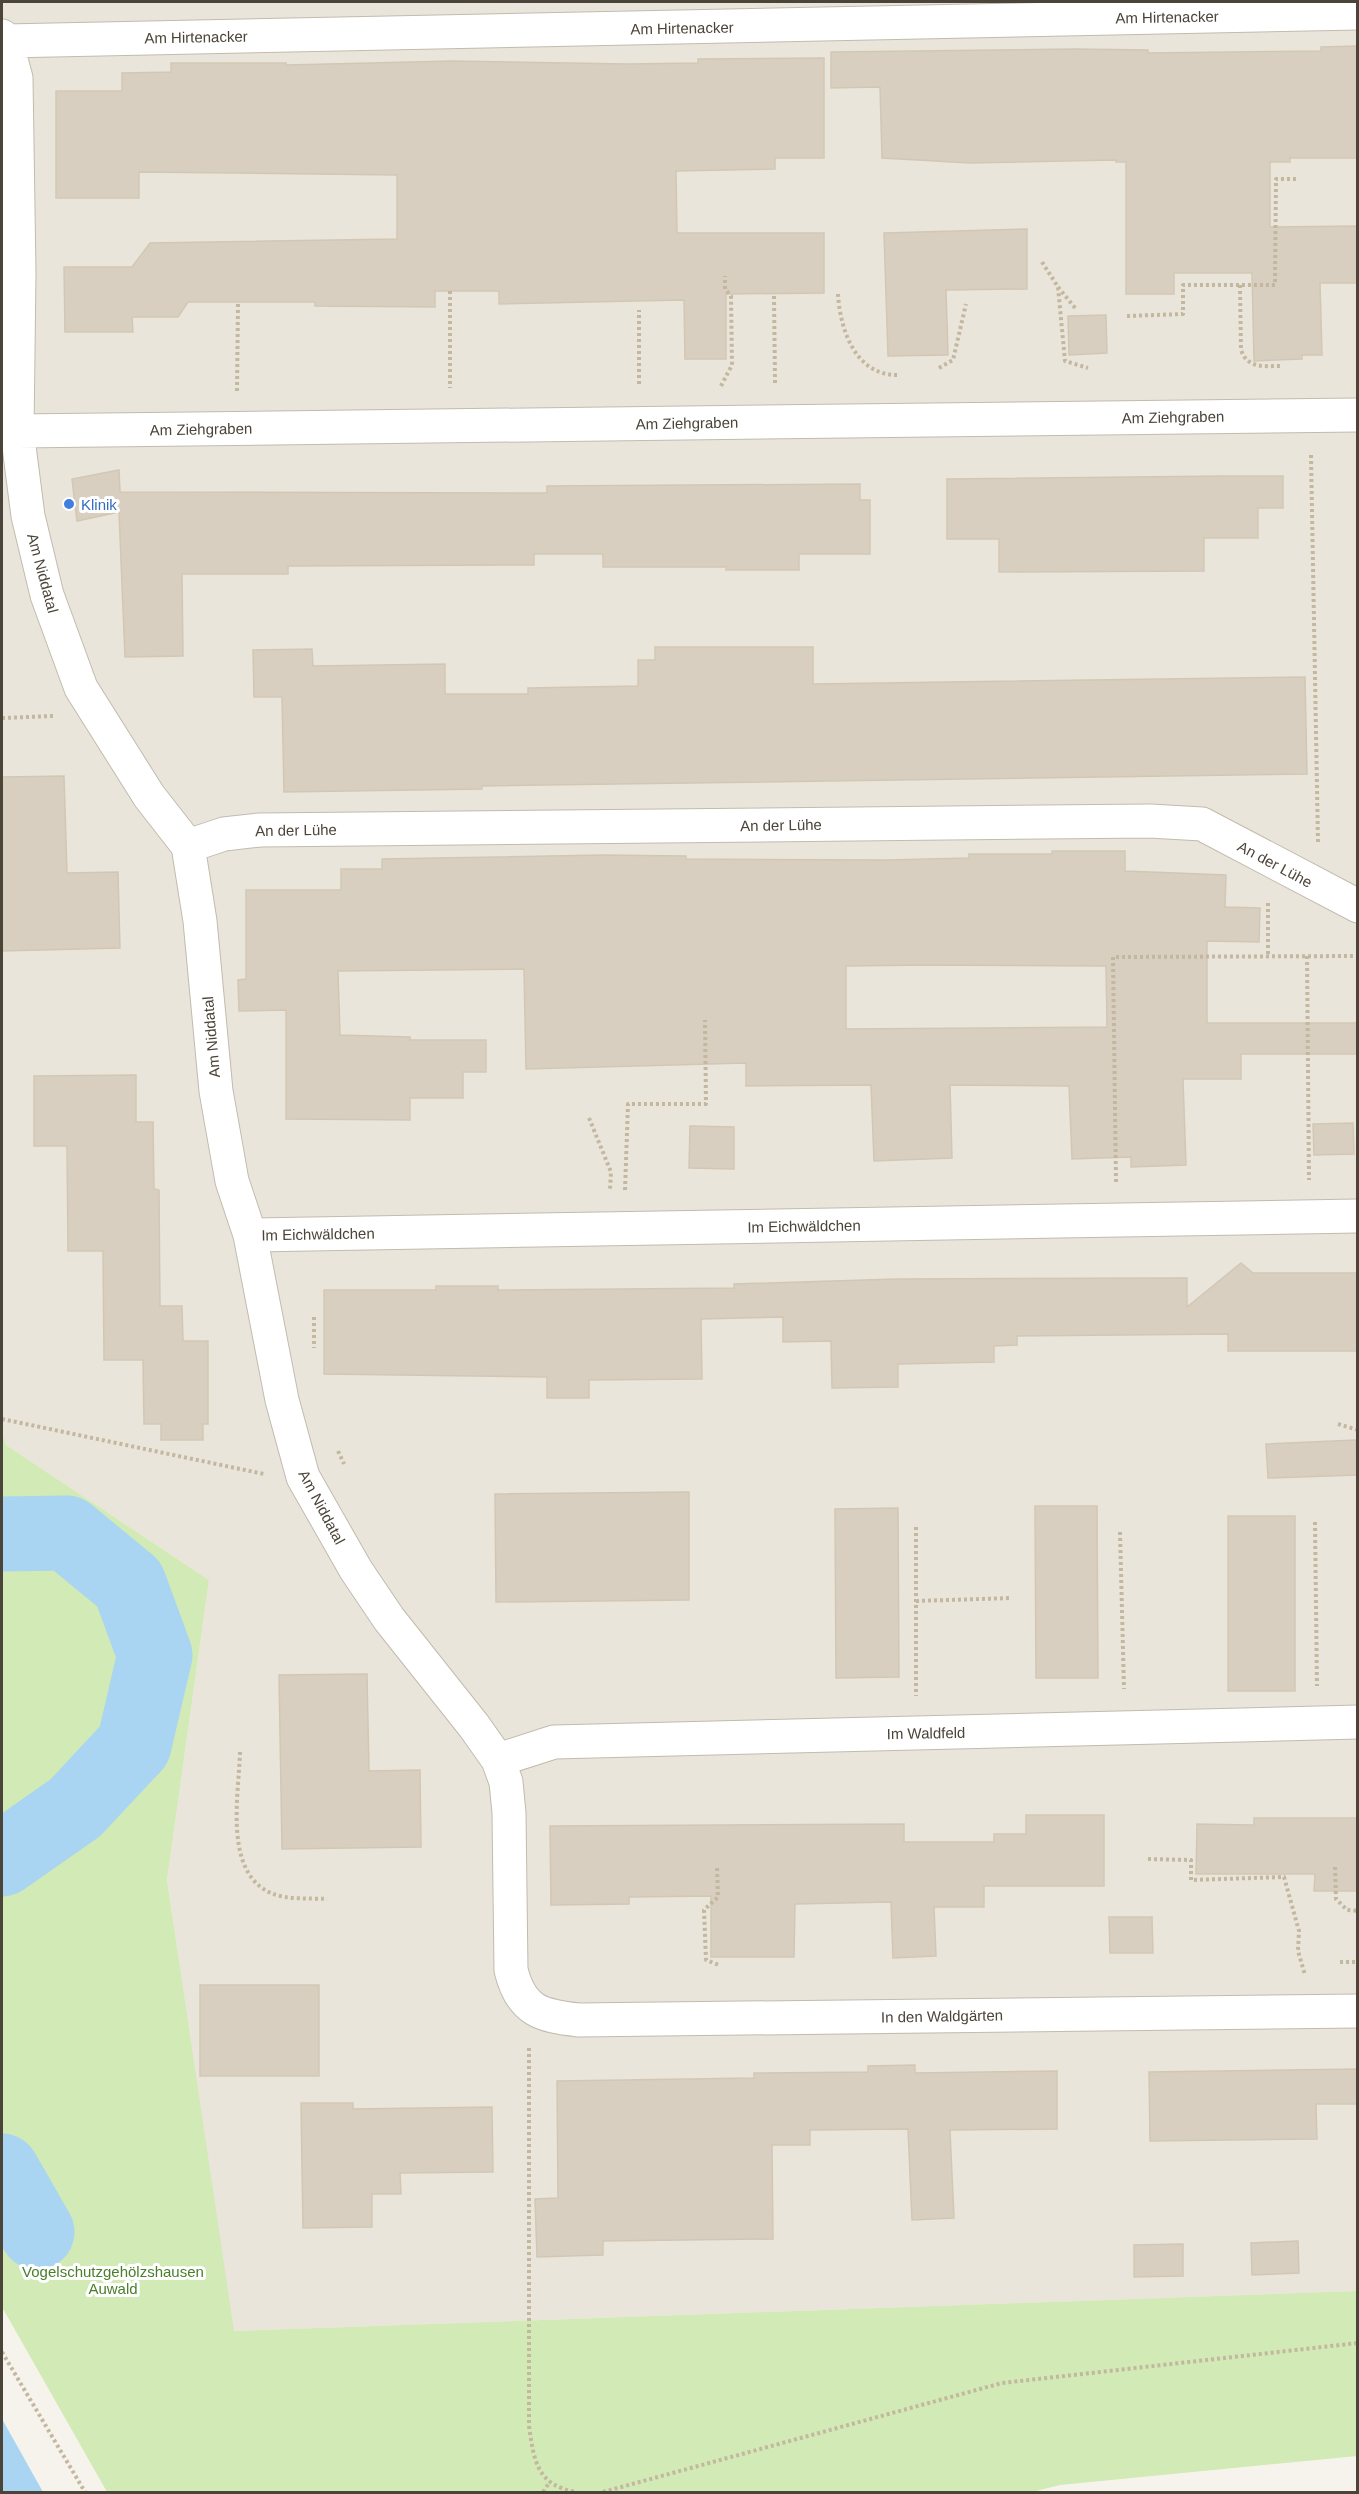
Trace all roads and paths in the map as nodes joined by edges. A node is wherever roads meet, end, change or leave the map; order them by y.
1 (1358, 13) edge
2 (4, 38) edge
3 (1299, 179) dead end
4 (1042, 262) dead end
5 (725, 276) dead end
6 (1240, 285) junction
7 (1058, 287) junction
8 (450, 291) dead end
9 (838, 294) dead end
10 (774, 296) dead end
11 (238, 302) dead end
12 (966, 304) dead end
13 (1076, 309) dead end
14 (639, 310) dead end
15 (1127, 316) dead end
16 (1280, 366) dead end
17 (939, 368) dead end
18 (1088, 368) dead end
19 (897, 375) dead end
20 (775, 393) dead end
21 (716, 394) dead end
22 (450, 395) dead end
23 (639, 395) dead end
24 (237, 400) dead end
25 (1310, 415) junction
26 (1358, 415) edge
27 (17, 431) junction
28 (96, 713) junction
29 (2, 718) edge
30 (188, 846) junction
31 (1268, 860) junction
32 (1319, 887) junction
33 (1358, 906) edge
34 (1268, 956) junction
35 (1306, 956) junction
36 (1358, 956) edge
37 (705, 1020) dead end
38 (589, 1118) dead end
39 (610, 1192) dead end
40 (625, 1192) dead end
41 (1309, 1192) dead end
42 (1358, 1216) edge
43 (1116, 1222) junction
44 (250, 1235) junction
45 (314, 1317) dead end
46 (314, 1353) dead end
47 (2, 1419) edge
48 (1338, 1424) dead end
49 (1358, 1430) edge
50 (337, 1448) dead end
51 (344, 1464) dead end
52 (303, 1477) junction
53 (1316, 1522) dead end
54 (916, 1527) dead end
55 (1120, 1532) dead end
56 (1012, 1598) dead end
57 (916, 1601) junction
58 (1358, 1722) edge
59 (1316, 1723) junction
60 (1124, 1729) junction
61 (916, 1733) junction
62 (240, 1752) dead end
63 (498, 1760) junction
64 (1148, 1859) dead end
65 (1335, 1867) dead end
66 (717, 1868) dead end
67 (327, 1899) dead end
68 (1358, 1911) edge
69 (1340, 1962) dead end
70 (1358, 1962) edge
71 (719, 1965) dead end
72 (1306, 1981) dead end
73 (529, 2006) junction
74 (1358, 2011) edge
75 (1358, 2343) edge
76 (2, 2352) edge
77 (549, 2483) junction
78 (85, 2493) edge
79 (543, 2493) edge
80 (577, 2493) edge
81 (603, 2493) edge

1 - 2 street, Am Hirtenacker
2 - 27 street, Am Niddatal
3 - 6 path
4 - 7 path
5 - 21 path
6 - 15 path
6 - 16 path
7 - 13 path
7 - 18 path
8 - 22 path
9 - 19 path
10 - 20 path
11 - 24 path
12 - 17 path
14 - 23 path
25 - 26 street, Am Ziehgraben
25 - 27 street, Am Ziehgraben
25 - 32 path
27 - 28 street, Am Niddatal
28 - 29 path
28 - 30 street, Am Niddatal
30 - 31 street, An der Lühe
30 - 44 street, Am Niddatal
31 - 32 street, An der Lühe
31 - 34 path
32 - 33 street, An der Lühe
34 - 35 path
34 - 43 path
35 - 36 path
35 - 41 path
37 - 40 path
38 - 39 path
42 - 43 street, Im Eichwäldchen
43 - 44 street, Im Eichwäldchen
44 - 52 street, Am Niddatal
45 - 46 path
47 - 52 path
48 - 49 path
50 - 51 path
52 - 63 street, Am Niddatal
53 - 59 path
54 - 57 path
55 - 60 path
56 - 57 path
57 - 61 path
58 - 59 street, Im Waldfeld
59 - 60 street, Im Waldfeld
60 - 61 street, Im Waldfeld
61 - 63 street, Im Waldfeld
62 - 67 path
63 - 73 street, Am Niddatal
64 - 72 path
65 - 68 path
66 - 71 path
69 - 70 path
73 - 74 street, In den Waldgärten
73 - 77 path
75 - 81 path
76 - 78 path
77 - 79 path
77 - 80 path

